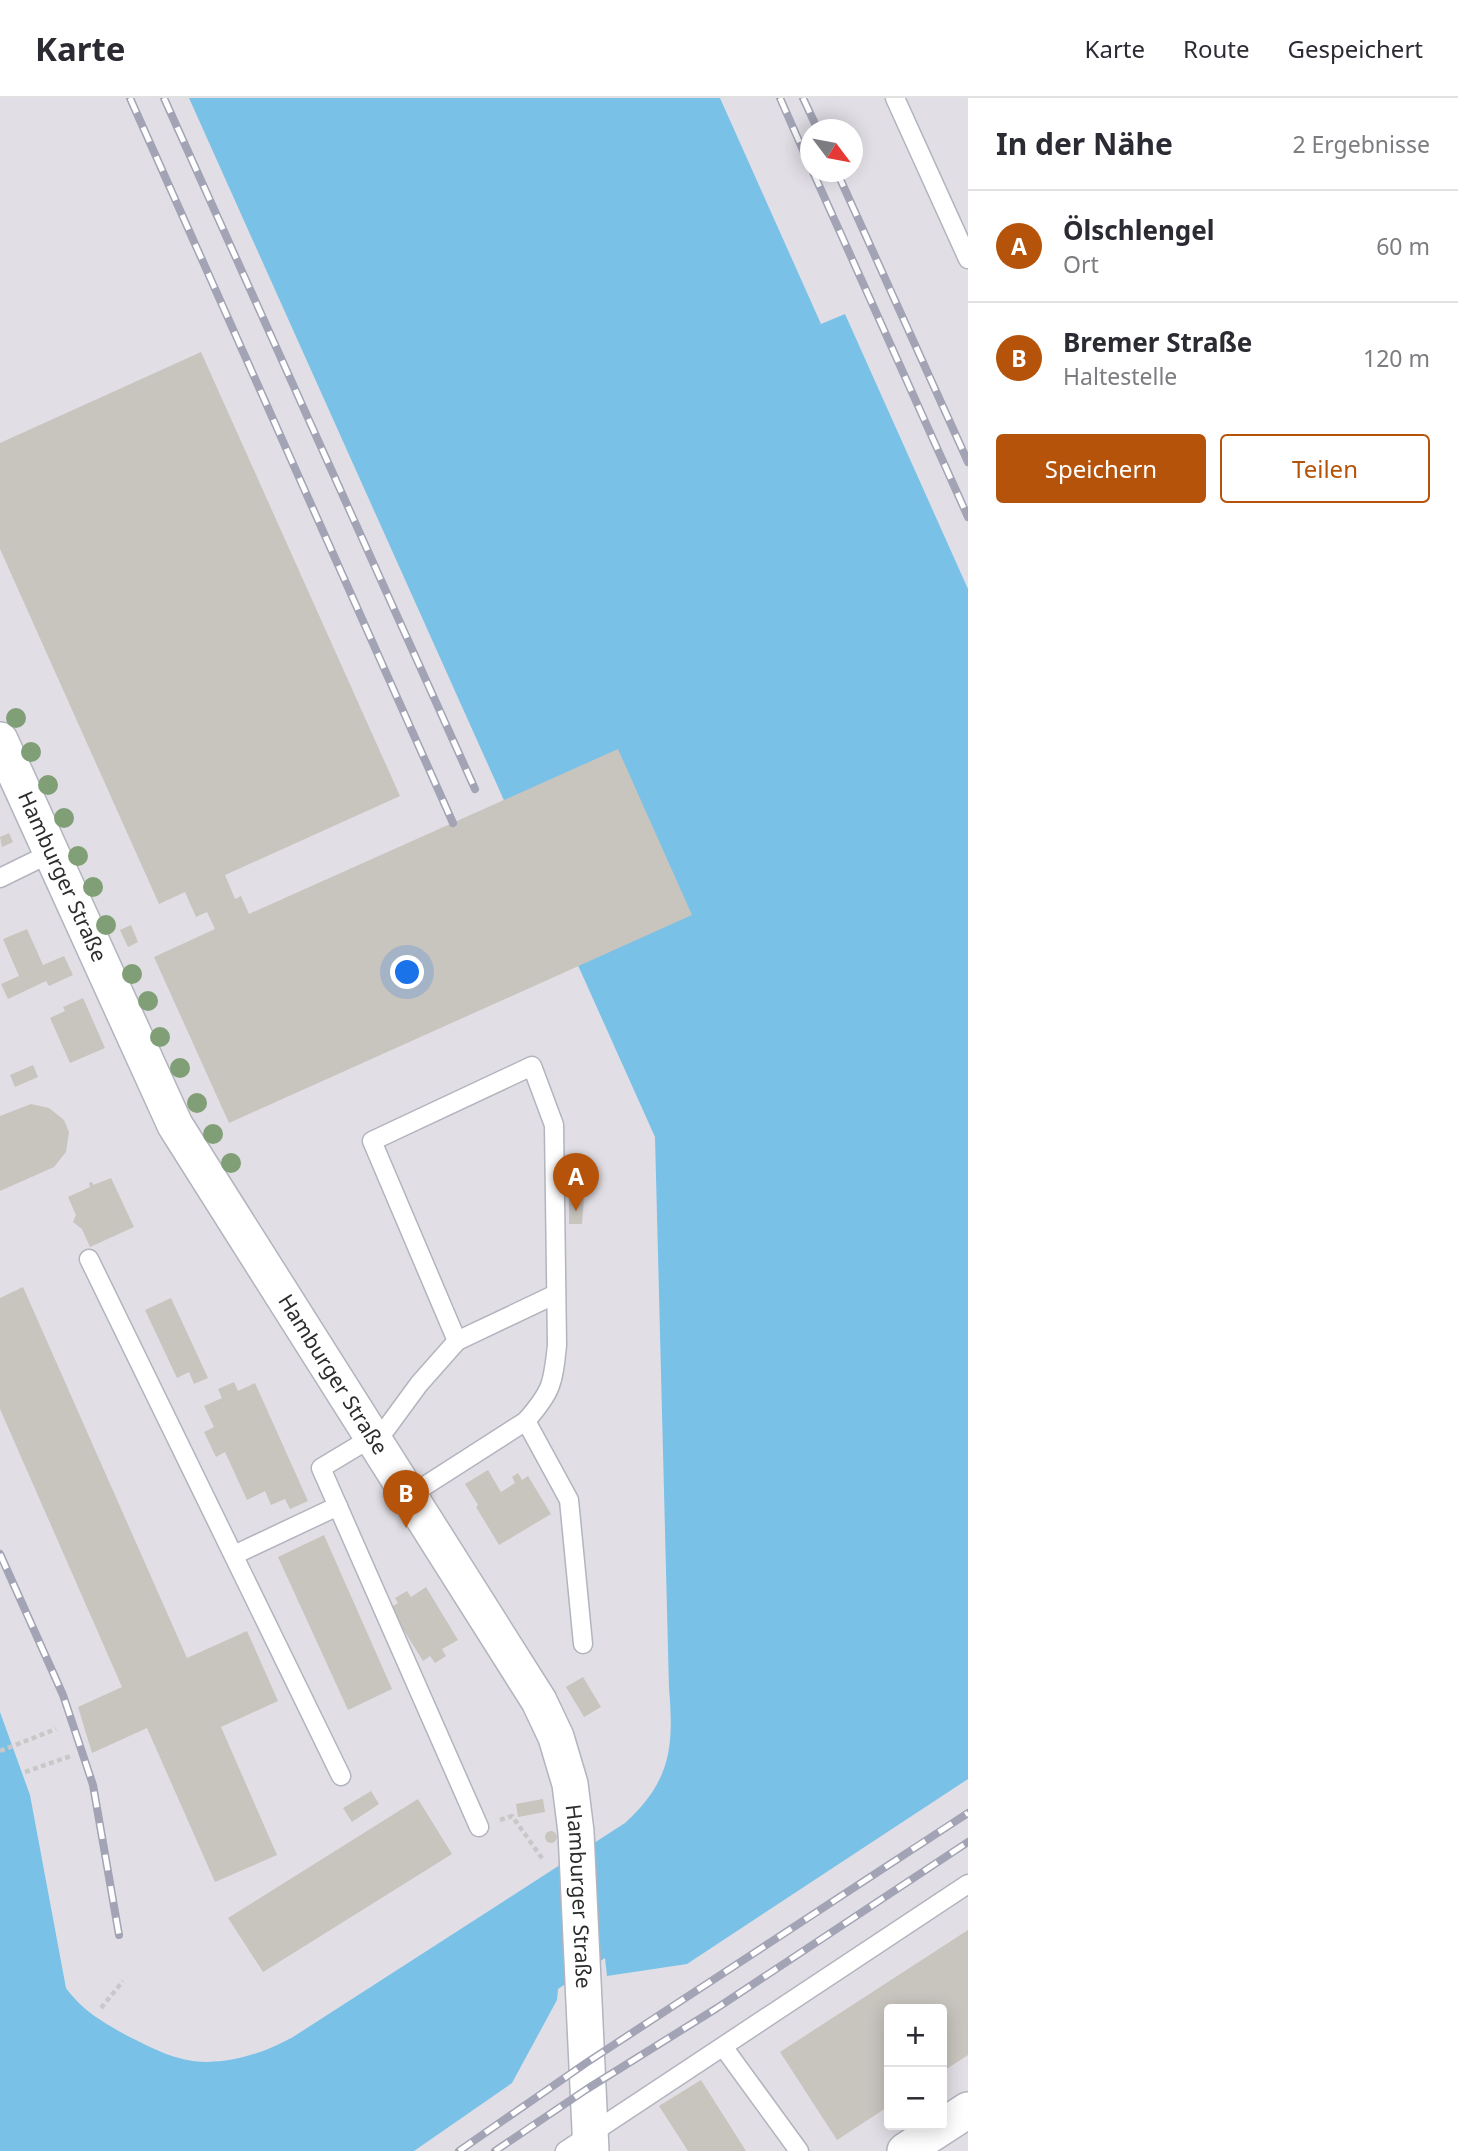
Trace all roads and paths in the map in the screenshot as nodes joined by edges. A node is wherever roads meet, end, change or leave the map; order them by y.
1 (895, 98) edge
2 (968, 259) edge
3 (0, 740) edge
4 (51, 853) junction
5 (0, 878) edge
6 (89, 1259) dead end
7 (556, 1294) junction
8 (457, 1340) junction
9 (526, 1421) junction
10 (372, 1438) junction
11 (409, 1496) junction
12 (338, 1506) junction
13 (234, 1555) junction
14 (583, 1644) dead end
15 (57, 1730) dead end
16 (0, 1751) edge
17 (71, 1755) dead end
18 (26, 1772) dead end
19 (341, 1776) dead end
20 (480, 1827) dead end
21 (522, 1829) dead end
22 (547, 1866) dead end
23 (968, 1884) edge
24 (123, 1981) dead end
25 (100, 2008) dead end
26 (724, 2048) junction
27 (968, 2110) edge
28 (582, 2145) edge
29 (799, 2151) edge
30 (905, 2151) edge

1 - 2 lane
3 - 4 street, Hamburger Straße
4 - 5 lane
4 - 10 street, Hamburger Straße
6 - 13 lane
7 - 8 lane
7 - 8 lane
7 - 9 lane
8 - 10 lane
9 - 11 lane
9 - 14 lane
10 - 11 street, Hamburger Straße
10 - 12 lane
11 - 28 street, Hamburger Straße
12 - 13 lane
12 - 20 lane
13 - 19 lane
15 - 16 path
17 - 18 path
21 - 22 path
23 - 26 lane
24 - 25 path
26 - 28 lane
26 - 29 lane
27 - 30 street

